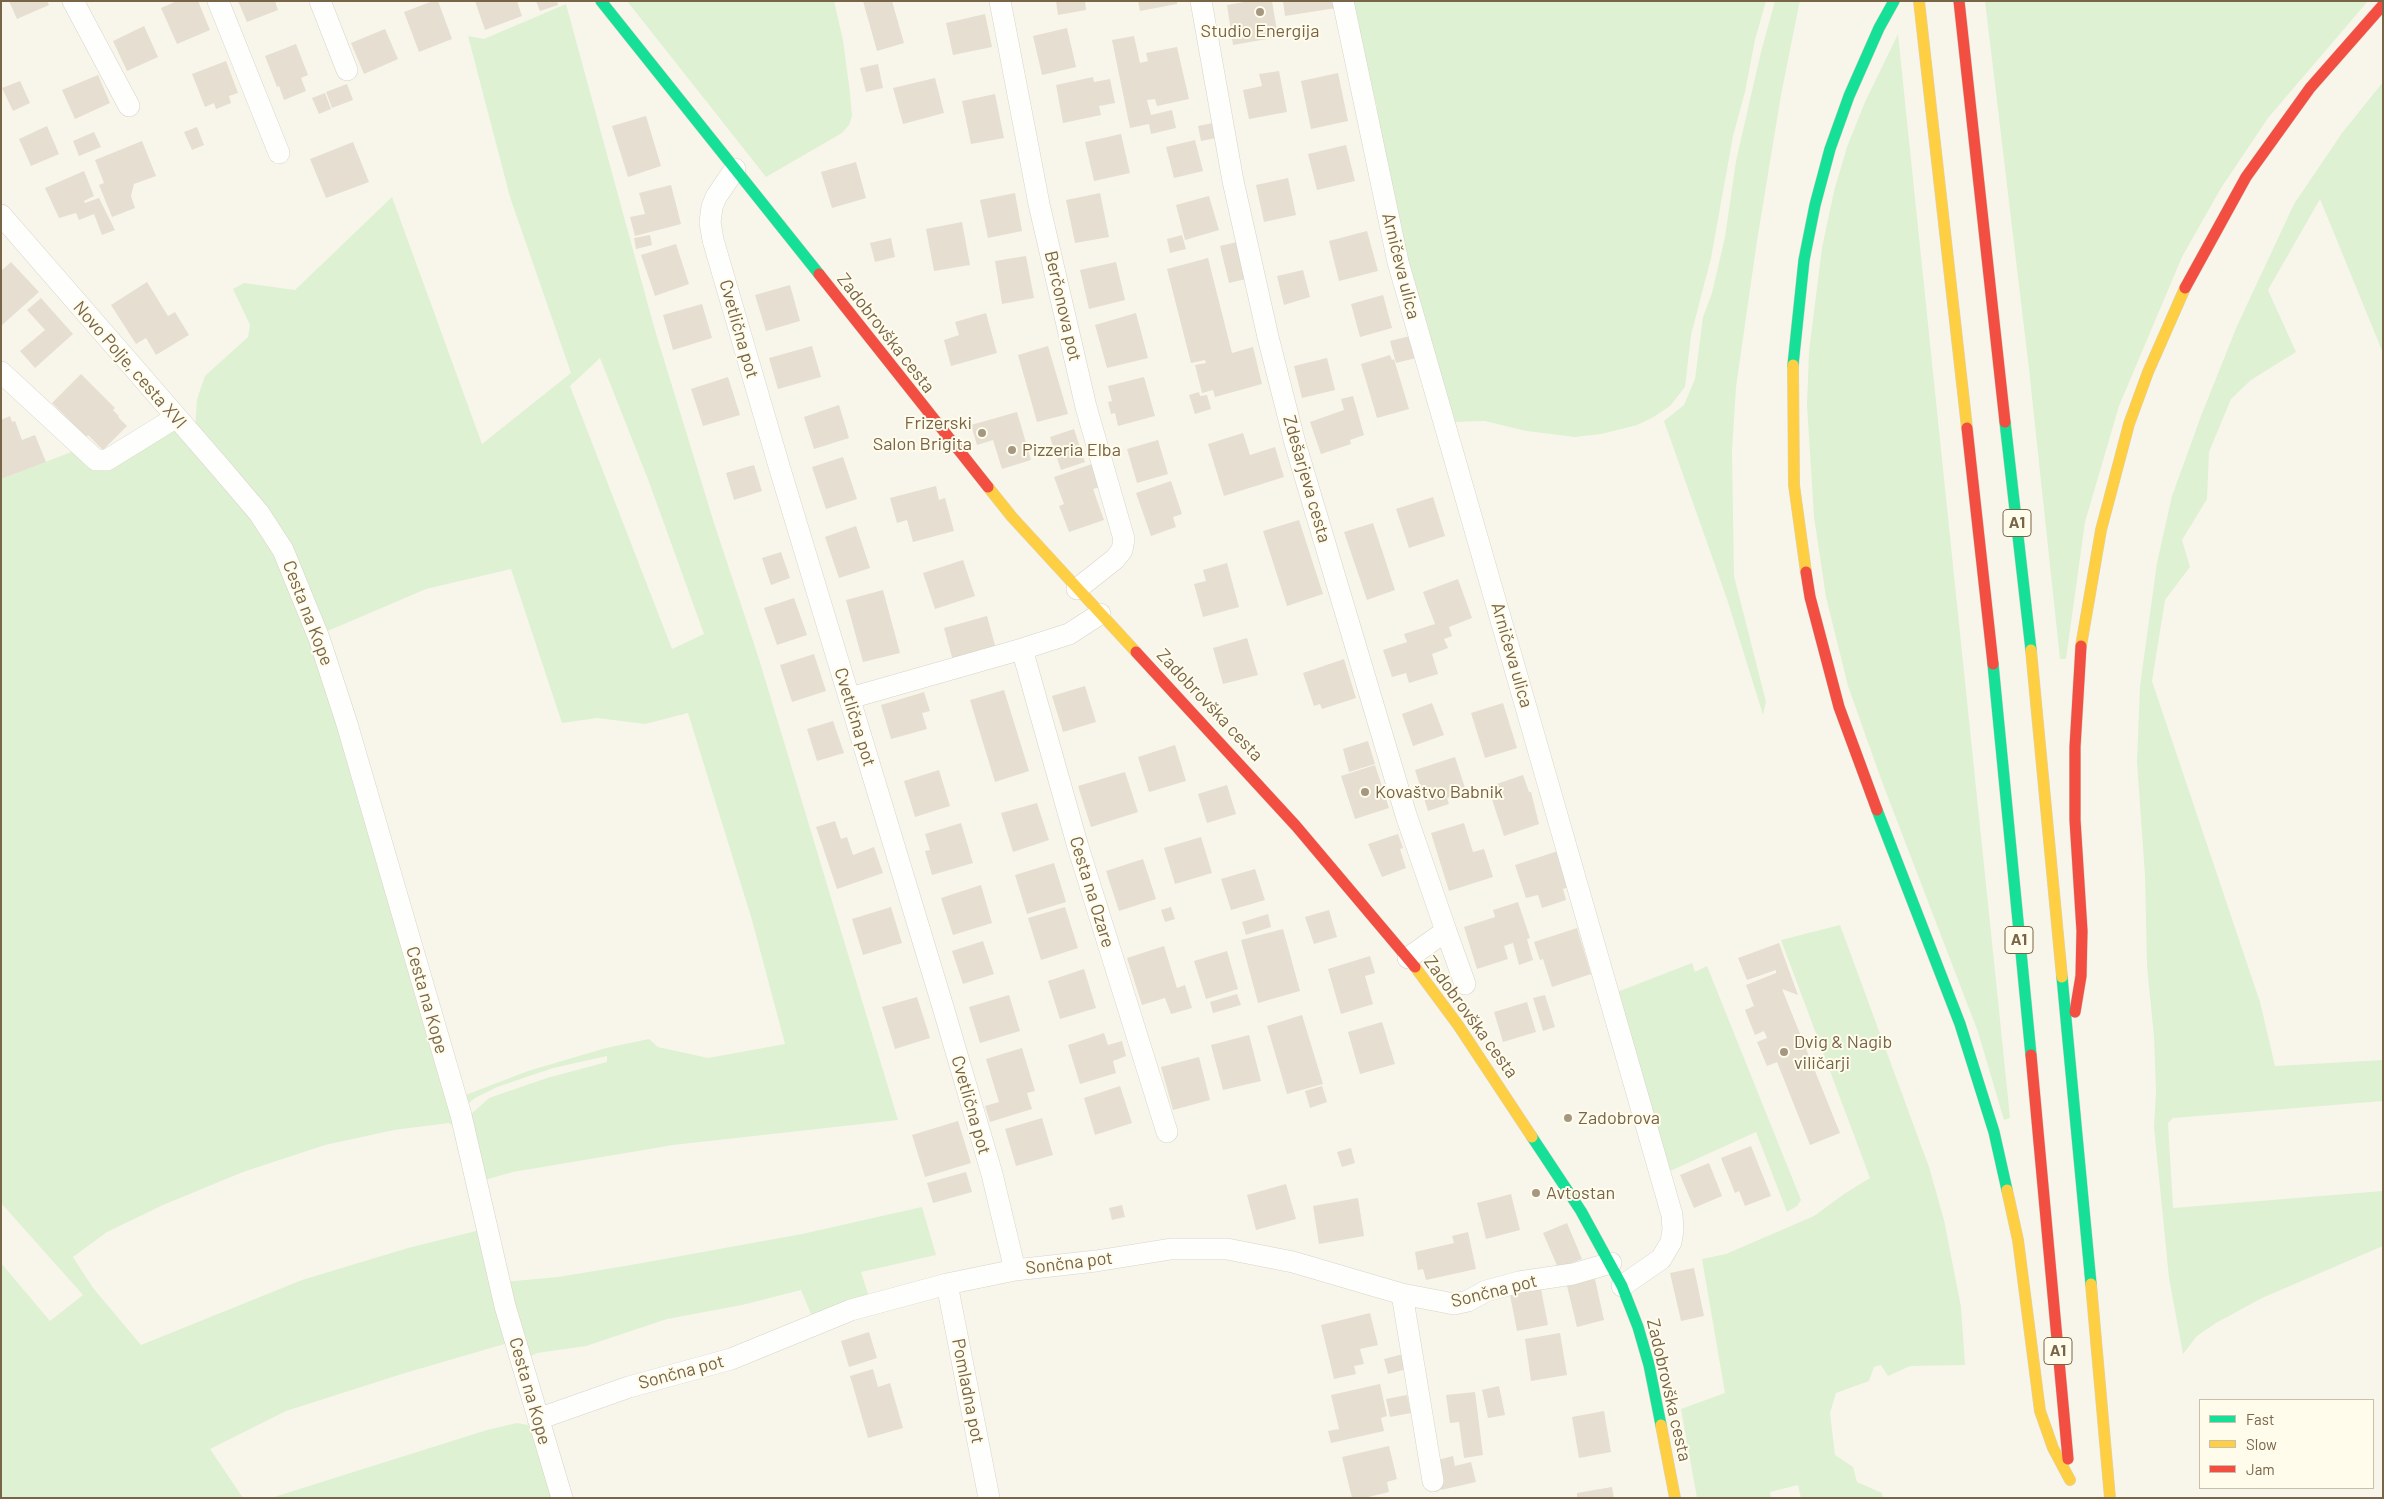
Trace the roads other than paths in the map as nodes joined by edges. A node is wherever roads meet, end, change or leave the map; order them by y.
1 (73, 1) edge
2 (218, 1) edge
3 (320, 1) edge
4 (602, 1) edge
5 (1000, 1) edge
6 (1343, 1) edge
7 (1894, 1) edge
8 (1919, 1) edge
9 (1959, 1) edge
10 (2383, 5) edge
11 (1202, 10) edge
12 (347, 70) dead end
13 (129, 106) dead end
14 (279, 153) dead end
15 (735, 169) junction
16 (1, 215) edge
17 (1, 372) edge
18 (175, 418) junction
19 (259, 513) joint
20 (1078, 590) junction
21 (1100, 614) junction
22 (1022, 650) junction
23 (850, 698) junction
24 (1446, 931) junction
25 (1408, 958) junction
26 (1465, 984) dead end
27 (2069, 1045) junction
28 (1167, 1132) dead end
29 (1611, 1263) junction
30 (1015, 1270) junction
31 (947, 1284) junction
32 (1622, 1286) junction
33 (1402, 1294) junction
34 (538, 1419) junction
35 (1433, 1481) dead end
36 (562, 1498) edge
37 (989, 1498) edge
38 (1675, 1498) edge
39 (2110, 1498) edge

1 - 13 street
2 - 14 street
3 - 12 street
4 - 15 main road, Zadobrovška cesta
5 - 20 street, Berčonova pot
6 - 32 street, Arničeva ulica
7 - 8 main road, A1
9 - 27 main road, A1
10 - 27 main road
11 - 24 street, Zdešarjeva cesta
15 - 20 main road, Zadobrovška cesta
15 - 23 street, Cvetlična pot
16 - 18 street, Novo Polje, cesta XVI
17 - 18 street
18 - 19 street, Novo Polje, cesta XVI
19 - 34 street, Cesta na Kope
20 - 21 main road, Zadobrovška cesta
21 - 22 street
21 - 25 main road, Zadobrovška cesta
22 - 23 street
22 - 28 street, Cesta na Ozare
23 - 30 street, Cvetlična pot
24 - 25 street
24 - 26 street, Zdešarjeva cesta
25 - 29 main road, Zadobrovška cesta
27 - 39 main road, A1
29 - 32 main road, Zadobrovška cesta
29 - 33 street, Sončna pot
30 - 31 street, Sončna pot
30 - 33 street, Sončna pot
31 - 34 street, Sončna pot
31 - 37 street, Pomladna pot
32 - 38 main road, Zadobrovška cesta
33 - 35 street
34 - 36 street, Cesta na Kope

